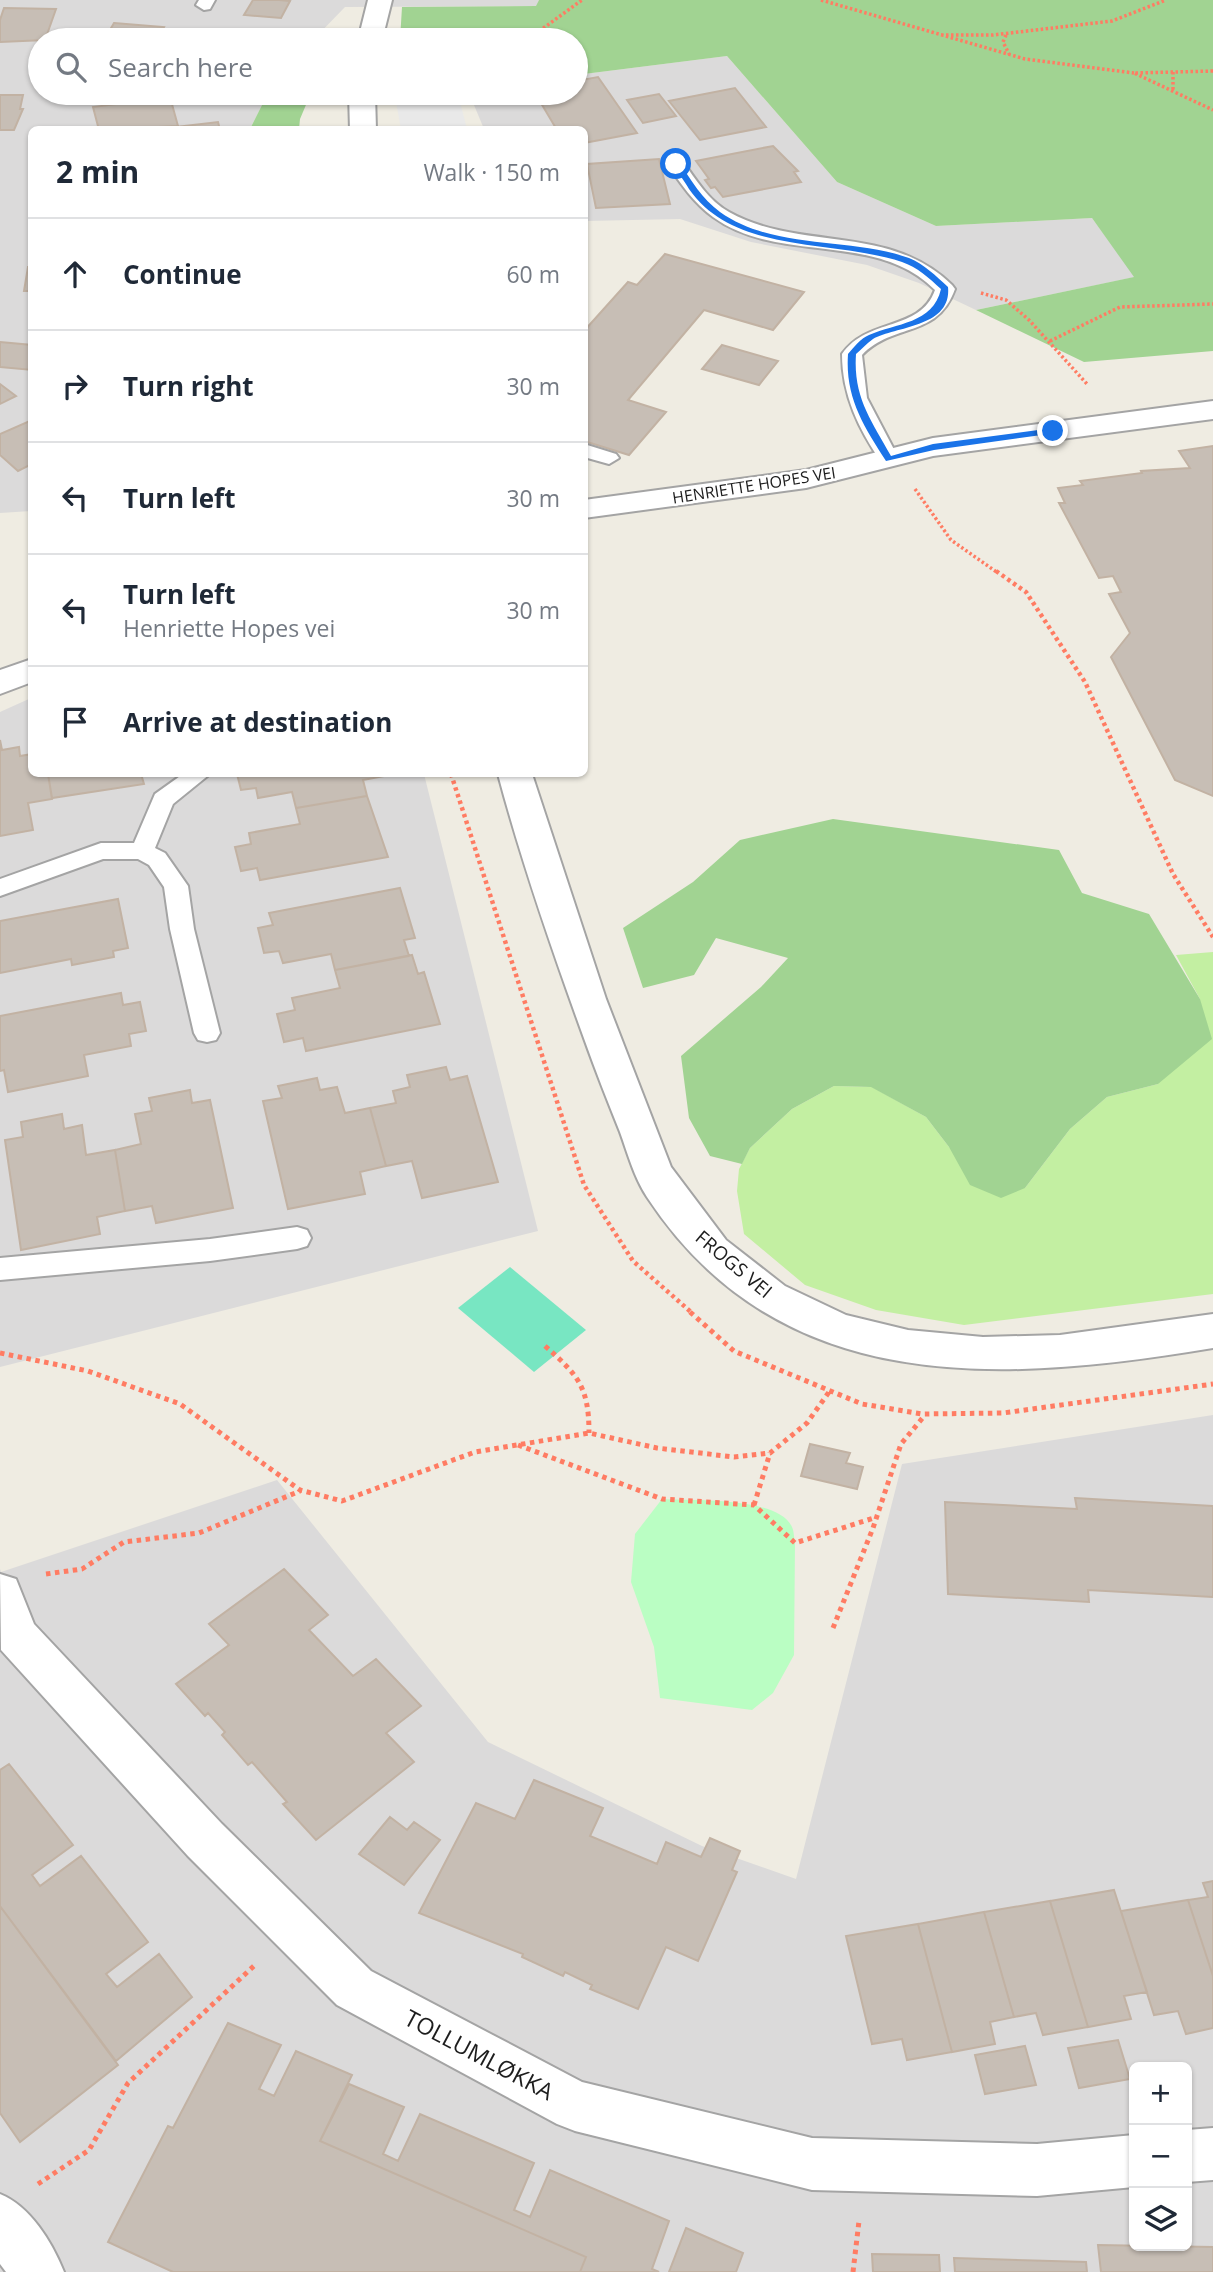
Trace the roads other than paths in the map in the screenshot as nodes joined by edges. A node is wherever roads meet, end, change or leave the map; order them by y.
1 (380, 0) edge
2 (373, 28) edge
3 (362, 105) edge
4 (363, 126) edge
5 (676, 164) dead end
6 (1213, 410) edge
7 (588, 451) edge
8 (609, 458) dead end
9 (889, 459) junction
10 (588, 508) edge
11 (28, 671) edge
12 (0, 683) edge
13 (194, 777) edge
14 (516, 777) edge
15 (142, 851) junction
16 (0, 888) edge
17 (207, 1033) dead end
18 (297, 1238) dead end
19 (0, 1269) edge
20 (1213, 1331) edge
21 (15, 1612) edge
22 (1213, 2154) edge
23 (1192, 2156) edge
24 (1129, 2161) edge
25 (17, 2204) edge
26 (38, 2272) edge

1 - 2 street
3 - 4 street
5 - 9 lane
6 - 9 street, HENRIETTE HOPES VEI
7 - 8 lane
9 - 10 street, HENRIETTE HOPES VEI
11 - 12 street
13 - 15 lane
14 - 20 street, FROGS VEI
15 - 16 lane
15 - 17 lane
18 - 19 lane
21 - 24 street, TOLLUMLØKKA
22 - 23 street
25 - 26 street

